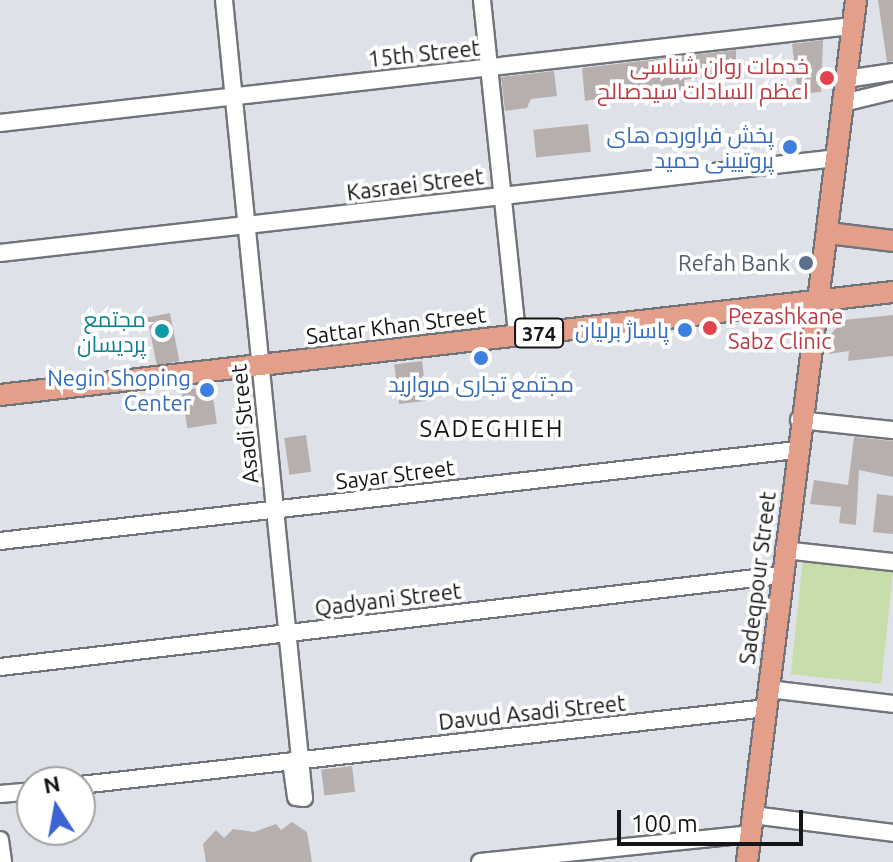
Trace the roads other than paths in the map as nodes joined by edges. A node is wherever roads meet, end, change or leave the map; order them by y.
1 (224, 0) edge
2 (482, 0) edge
3 (856, 0) edge
4 (852, 26) junction
5 (489, 67) junction
6 (893, 72) edge
7 (846, 79) junction
8 (893, 91) edge
9 (234, 97) junction
10 (843, 103) junction
11 (0, 123) edge
12 (836, 158) junction
13 (503, 196) junction
14 (246, 225) junction
15 (828, 233) junction
16 (893, 241) edge
17 (0, 253) edge
18 (893, 292) edge
19 (818, 300) junction
20 (517, 335) junction
21 (260, 365) junction
22 (0, 395) edge
23 (799, 420) junction
24 (893, 430) edge
25 (796, 450) junction
26 (275, 510) junction
27 (0, 541) edge
28 (784, 550) junction
29 (893, 562) edge
30 (781, 575) junction
31 (287, 633) junction
32 (0, 667) edge
33 (767, 698) junction
34 (893, 704) edge
35 (297, 760) junction
36 (96, 783) edge
37 (752, 825) junction
38 (893, 833) edge
39 (0, 840) edge
40 (3, 862) edge
41 (480, 862) edge
42 (747, 862) edge

1 - 9 street, Asadi Street
2 - 5 street
3 - 4 main road, Sadeqpour Street
4 - 5 street, 15th Street
4 - 7 main road, Sadeqpour Street
5 - 9 street, 15th Street
5 - 13 street
6 - 7 street
7 - 10 main road, Sadeqpour Street
8 - 10 street
9 - 11 street, 15th Street
9 - 14 street, Asadi Street
10 - 12 main road, Sadeqpour Street
12 - 13 street, Kasraei Street
12 - 15 main road, Sadeqpour Street
13 - 14 street, Kasraei Street
13 - 20 street
14 - 17 street, Kasraei Street
14 - 21 street, Asadi Street
15 - 16 main road
15 - 19 main road, Sadeqpour Street
18 - 19 main road, Sattar Khan Street / 374
19 - 20 main road, Sattar Khan Street / 374
19 - 23 main road, Sadeqpour Street
20 - 21 main road, Sattar Khan Street / 374
21 - 22 main road, Sattar Khan Street / 374
21 - 26 street, Asadi Street
23 - 24 street
23 - 25 main road, Sadeqpour Street
25 - 26 street, Sayar Street
25 - 28 main road, Sadeqpour Street
26 - 27 street, Sayar Street
26 - 31 street, Asadi Street
28 - 29 street
28 - 30 main road, Sadeqpour Street
30 - 31 street, Qadyani Street
30 - 33 main road, Sadeqpour Street
31 - 32 street, Qadyani Street
31 - 35 street, Asadi Street
33 - 34 street, Davud Asadi Street
33 - 35 street, Davud Asadi Street
33 - 37 main road, Sadeqpour Street
35 - 36 street, Davud Asadi Street
37 - 38 street
37 - 41 street
37 - 42 main road, Sadeqpour Street
39 - 40 street

